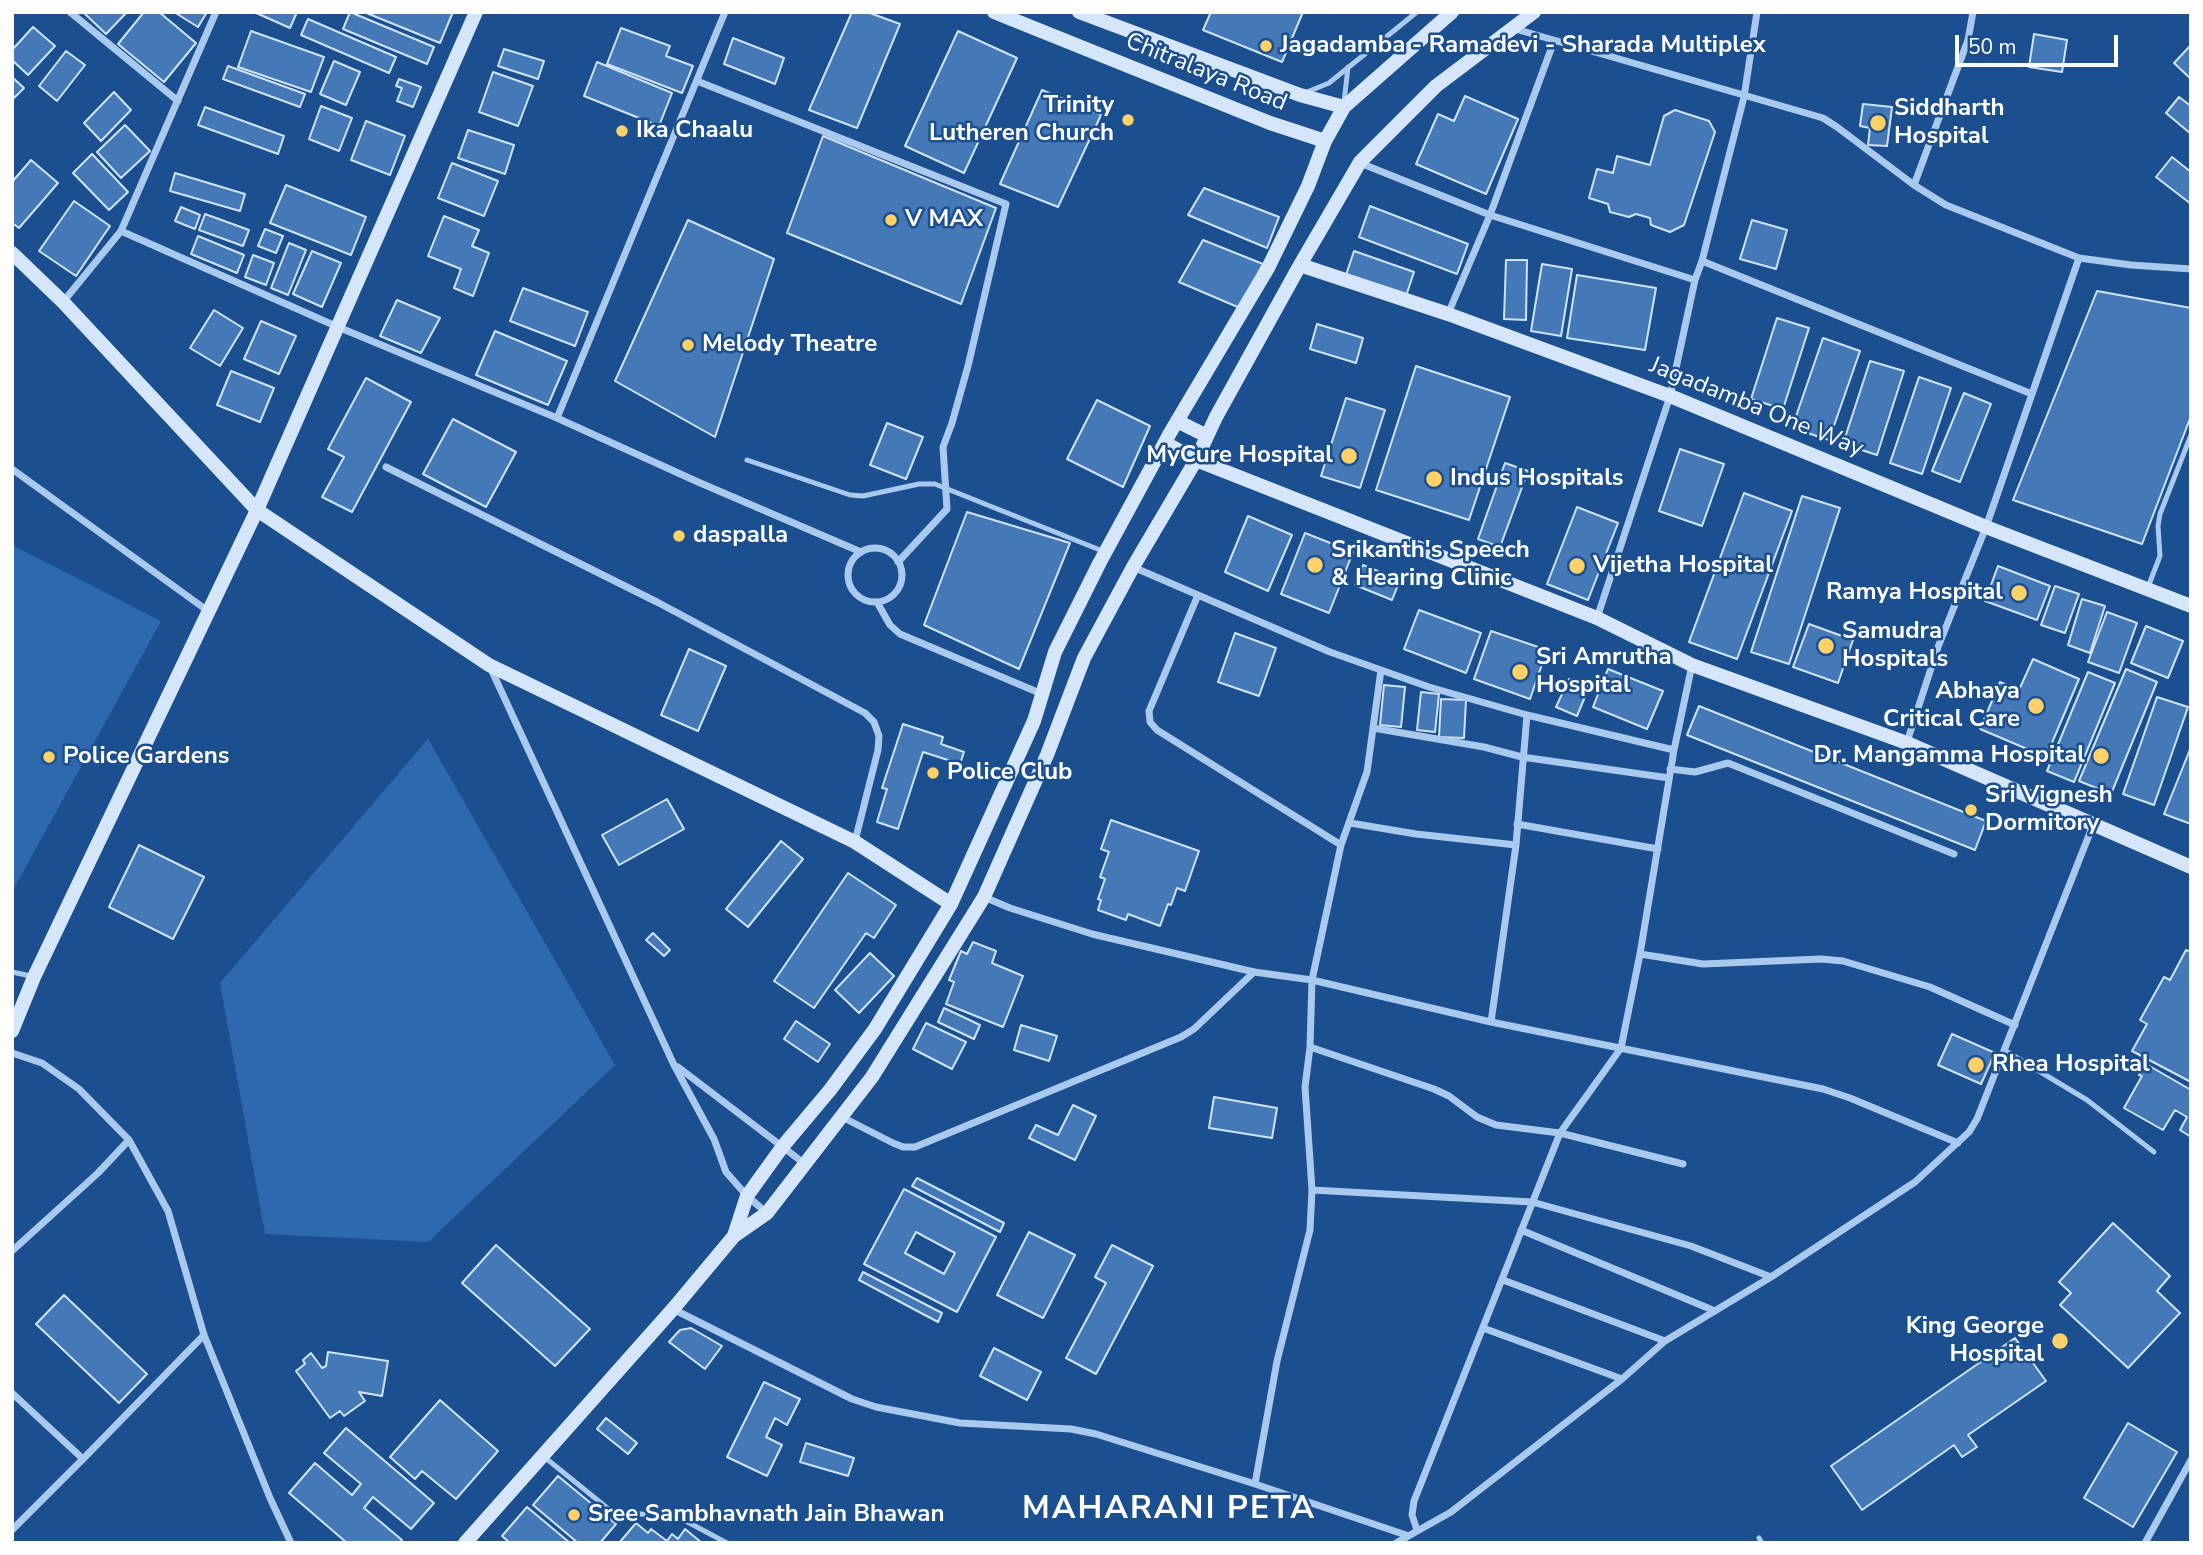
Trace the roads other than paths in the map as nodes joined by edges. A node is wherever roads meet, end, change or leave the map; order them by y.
1 (70, 12) edge
2 (216, 12) edge
3 (476, 12) edge
4 (725, 12) edge
5 (994, 12) edge
6 (1079, 12) edge
7 (1417, 12) edge
8 (1452, 12) edge
9 (1534, 12) edge
10 (1758, 12) edge
11 (1973, 12) edge
12 (1512, 28) junction
13 (1554, 41) junction
14 (1348, 67) junction
15 (697, 81) junction
16 (1300, 95) junction
17 (1744, 97) junction
18 (178, 101) junction
19 (1344, 107) junction
20 (1325, 141) junction
21 (1360, 162) junction
22 (1914, 185) junction
23 (1490, 215) junction
24 (121, 231) junction
25 (12, 253) edge
26 (2079, 258) junction
27 (1702, 261) junction
28 (1300, 265) junction
29 (2191, 269) edge
30 (1695, 280) junction
31 (63, 302) junction
32 (1448, 314) junction
33 (338, 327) junction
34 (2032, 394) junction
35 (1670, 396) junction
36 (557, 418) junction
37 (1177, 421) junction
38 (2191, 435) edge
39 (1207, 436) junction
40 (1164, 443) junction
41 (747, 460) dead end
42 (1196, 460) junction
43 (386, 467) dead end
44 (12, 469) edge
45 (946, 487) junction
46 (257, 510) junction
47 (1986, 527) junction
48 (861, 552) junction
49 (1105, 552) junction
50 (898, 562) junction
51 (1133, 567) junction
52 (2147, 589) junction
53 (1198, 595) junction
54 (877, 602) junction
55 (2191, 606) edge
56 (208, 611) junction
57 (1597, 618) junction
58 (489, 665) junction
59 (1692, 665) junction
60 (1381, 670) junction
61 (1042, 694) junction
62 (1527, 715) junction
63 (1373, 727) junction
64 (1907, 743) junction
65 (1674, 750) junction
66 (1522, 757) junction
67 (1670, 769) junction
68 (1669, 778) junction
69 (1350, 823) junction
70 (1517, 824) junction
71 (2093, 824) junction
72 (855, 842) junction
73 (1341, 845) junction
74 (1516, 845) junction
75 (1658, 849) junction
76 (1954, 854) dead end
77 (2191, 867) edge
78 (984, 897) junction
79 (951, 904) junction
80 (1640, 954) junction
81 (12, 972) edge
82 (1254, 972) junction
83 (34, 977) junction
84 (1312, 980) junction
85 (1491, 1022) junction
86 (2015, 1025) junction
87 (12, 1031) edge
88 (1310, 1047) junction
89 (1620, 1048) junction
90 (2004, 1050) junction
91 (12, 1053) edge
92 (674, 1065) junction
93 (841, 1117) junction
94 (1560, 1133) junction
95 (130, 1140) junction
96 (1958, 1143) junction
97 (783, 1146) junction
98 (2154, 1152) dead end
99 (805, 1164) junction
100 (1683, 1164) dead end
101 (1312, 1190) junction
102 (747, 1196) junction
103 (1532, 1202) junction
104 (767, 1213) junction
105 (1521, 1230) junction
106 (734, 1236) junction
107 (12, 1251) edge
108 (1771, 1277) junction
109 (1503, 1280) junction
110 (673, 1309) junction
111 (1715, 1311) junction
112 (1483, 1328) junction
113 (204, 1335) junction
114 (1665, 1342) junction
115 (1622, 1380) junction
116 (12, 1393) edge
117 (543, 1456) junction
118 (83, 1459) junction
119 (2191, 1461) edge
120 (1255, 1484) junction
121 (12, 1530) edge
122 (1417, 1530) junction
123 (1406, 1535) junction
124 (291, 1543) edge
125 (465, 1543) edge
126 (727, 1543) edge
127 (1396, 1543) edge
128 (2145, 1543) edge

1 - 18 street
2 - 18 street
3 - 33 main road
4 - 15 street
5 - 20 main road, Chitralaya Road
6 - 16 main road, Chitralaya Road
7 - 14 lane
8 - 19 main road
9 - 12 main road
10 - 17 street
11 - 22 street
12 - 13 street
12 - 21 main road
13 - 17 street
13 - 23 street
14 - 16 lane
14 - 19 lane
15 - 36 street
15 - 45 street
16 - 19 main road, Chitralaya Road
17 - 22 street
17 - 27 street
18 - 24 street
19 - 20 main road
20 - 37 main road
21 - 23 street
21 - 28 main road
22 - 26 street
23 - 30 street
23 - 32 street
24 - 31 street
24 - 33 street
25 - 31 main road
26 - 29 street
26 - 34 street
27 - 30 street
27 - 34 street
28 - 32 main road, Jagadamba One Way
28 - 39 main road
30 - 35 street
31 - 46 main road
32 - 35 main road, Jagadamba One Way
33 - 36 street
33 - 46 main road
34 - 47 street
35 - 47 main road, Jagadamba One Way
35 - 57 street
36 - 48 street
37 - 39 main road
37 - 40 main road
38 - 52 lane
39 - 42 main road
40 - 42 main road
40 - 49 main road
41 - 45 lane
42 - 51 main road
42 - 57 main road
43 - 72 street
44 - 56 street
45 - 49 lane
45 - 50 street
46 - 56 main road
46 - 58 main road
47 - 52 main road, Jagadamba One Way
47 - 64 street
48 - 50 street
48 - 54 street
49 - 61 main road
50 - 54 street
51 - 53 street
51 - 78 main road
52 - 55 main road, Jagadamba One Way
53 - 60 street
53 - 73 street
54 - 61 street
56 - 83 main road
57 - 59 main road
58 - 72 main road
58 - 92 street
59 - 64 main road
59 - 65 street
60 - 62 street
60 - 63 street
61 - 79 main road
62 - 65 street
62 - 66 street
63 - 66 street
63 - 69 street
64 - 71 main road
65 - 67 street
66 - 68 street
66 - 70 street
67 - 68 street
67 - 76 street
68 - 75 street
69 - 73 street
69 - 74 street
70 - 74 street
70 - 75 street
71 - 77 main road
71 - 86 street
72 - 79 main road
73 - 84 street
74 - 85 street
75 - 80 street
78 - 82 street
78 - 93 main road
79 - 97 main road
80 - 86 street
80 - 89 street
81 - 83 lane
82 - 84 street
82 - 93 street
83 - 87 main road
84 - 85 street
84 - 88 street
85 - 89 street
86 - 90 street
88 - 94 street
88 - 101 street
89 - 94 street
89 - 96 street
90 - 96 street
90 - 98 lane
91 - 95 street
92 - 97 street
92 - 102 street
93 - 99 main road
94 - 100 street
94 - 103 street
95 - 107 street
95 - 113 street
96 - 108 street
97 - 99 street
97 - 102 main road
99 - 104 main road
101 - 103 street
101 - 120 street
102 - 104 street
102 - 106 main road
103 - 105 street
103 - 108 street
104 - 106 main road
105 - 109 street
105 - 111 street
106 - 110 main road
108 - 111 street
109 - 112 street
109 - 114 street
110 - 117 main road
110 - 120 street
111 - 114 street
112 - 115 street
112 - 122 street
113 - 118 street
113 - 124 street
114 - 115 street
115 - 122 street
116 - 118 street
117 - 125 main road
117 - 126 lane
118 - 121 street
119 - 128 street
120 - 123 street
122 - 123 street
123 - 127 street

